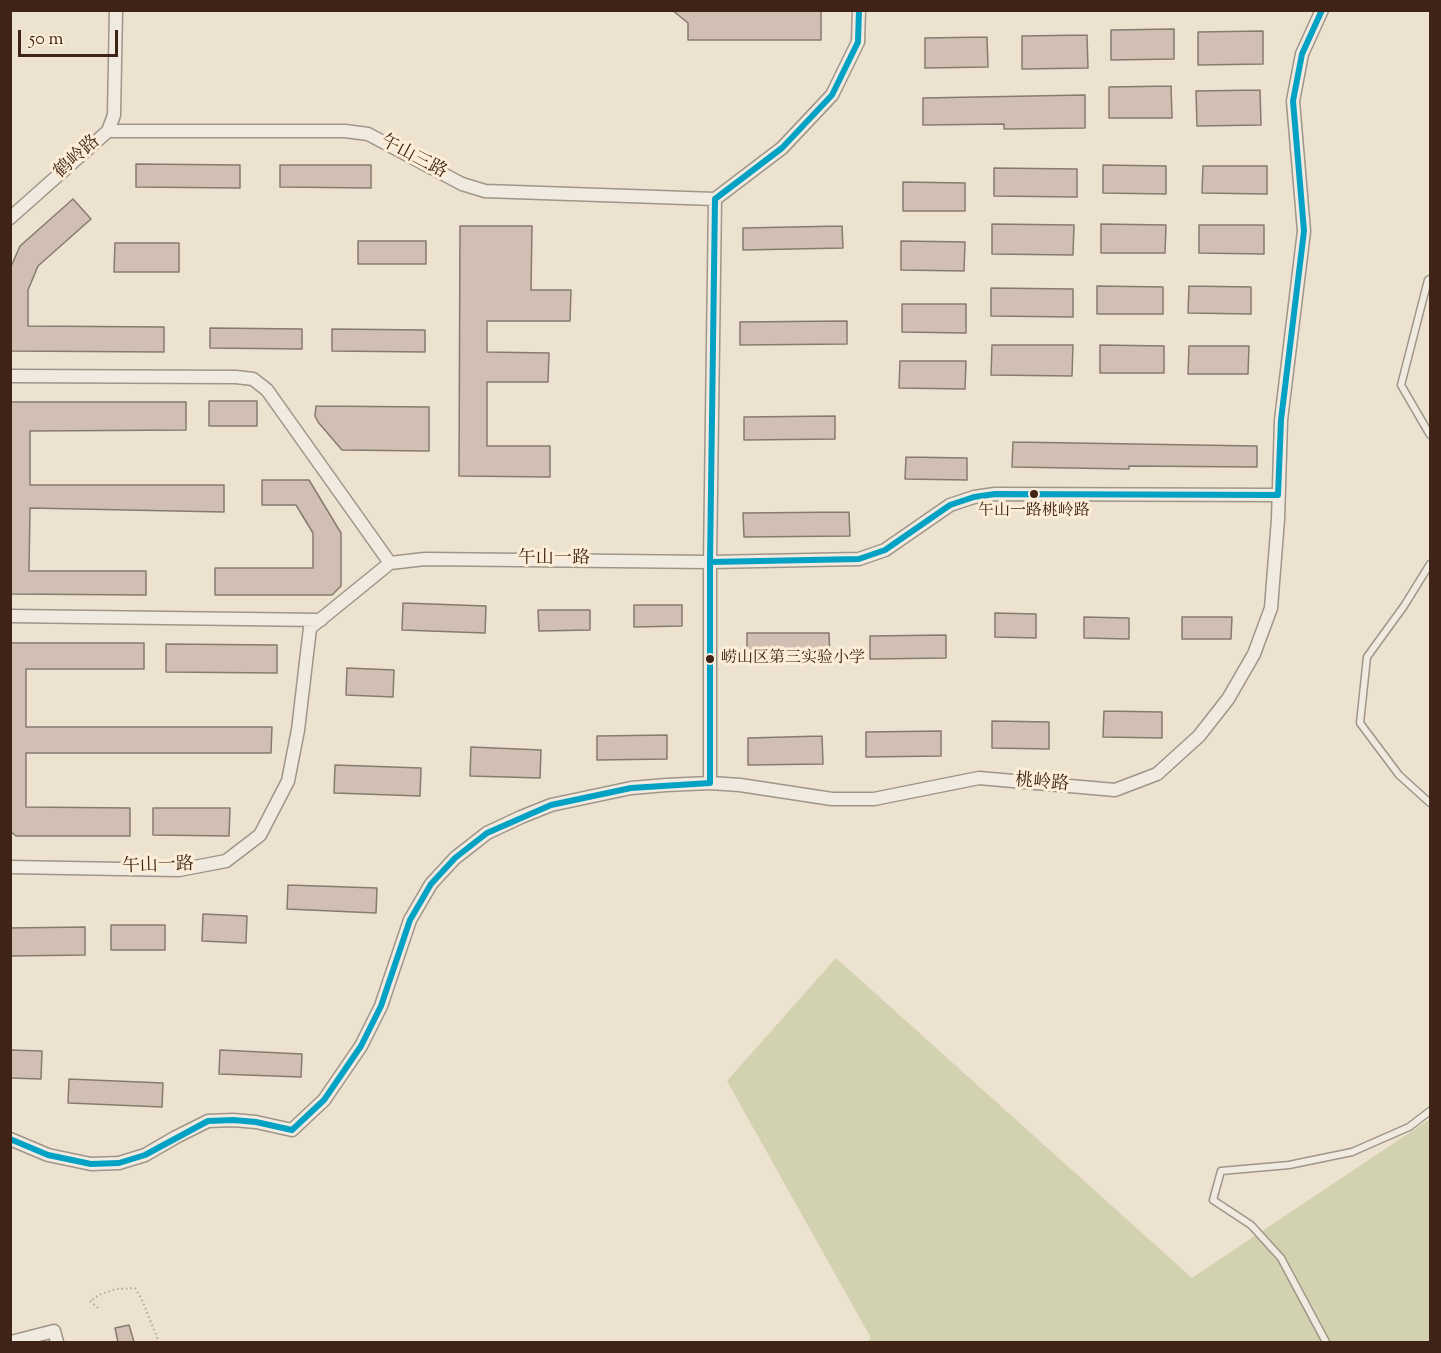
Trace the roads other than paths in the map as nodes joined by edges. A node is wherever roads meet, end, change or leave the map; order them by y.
1 (116, 10) edge
2 (860, 10) edge
3 (1322, 10) edge
4 (108, 131) junction
5 (715, 199) junction
6 (10, 218) edge
7 (1431, 279) edge
8 (10, 376) edge
9 (1431, 435) edge
10 (1278, 495) junction
11 (710, 562) junction
12 (390, 563) junction
13 (1431, 564) edge
14 (10, 616) edge
15 (321, 620) junction
16 (710, 783) junction
17 (1431, 803) edge
18 (10, 867) edge
19 (1431, 1111) edge
20 (10, 1139) edge
21 (12, 1342) edge
22 (57, 1342) edge
23 (1326, 1342) edge

1 - 4 street, 鹤岭路
2 - 5 street
3 - 10 street, 桃岭路
4 - 5 street, 午山三路
4 - 6 street, 鹤岭路
5 - 11 street
7 - 9 lane
8 - 12 street
10 - 11 street, 午山一路
10 - 16 street, 桃岭路
11 - 12 street, 午山一路
11 - 16 street
12 - 15 street, 午山一路
13 - 17 lane
14 - 15 street
15 - 18 street, 午山一路
16 - 20 street, 桃岭路
19 - 23 lane
21 - 22 street

